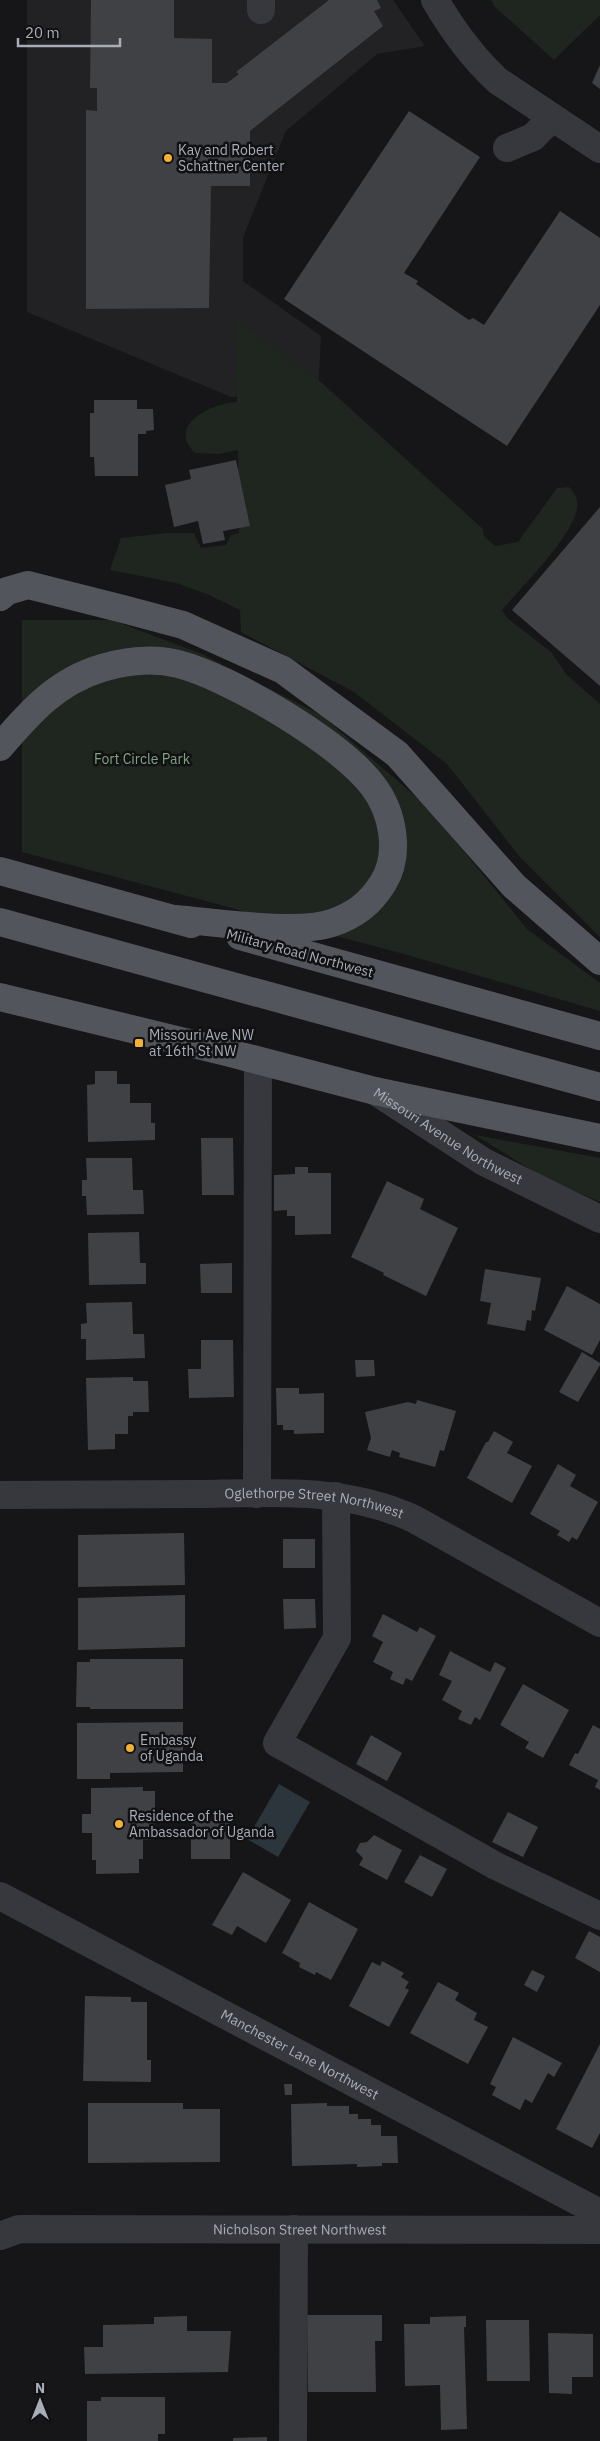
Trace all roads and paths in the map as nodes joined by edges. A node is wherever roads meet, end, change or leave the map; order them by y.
1 (435, 0) edge
2 (552, 118) junction
3 (507, 148) dead end
4 (600, 149) edge
5 (0, 597) edge
6 (0, 747) edge
7 (0, 870) edge
8 (174, 920) junction
9 (0, 922) edge
10 (600, 962) edge
11 (0, 997) edge
12 (600, 1036) edge
13 (258, 1061) junction
14 (600, 1087) edge
15 (375, 1092) junction
16 (600, 1138) edge
17 (600, 1219) edge
18 (257, 1494) junction
19 (0, 1495) edge
20 (336, 1496) junction
21 (600, 1623) edge
22 (0, 1896) edge
23 (600, 1916) edge
24 (600, 2213) edge
25 (294, 2229) junction
26 (600, 2230) edge
27 (0, 2236) edge
28 (293, 2441) edge

1 - 2 street
2 - 3 street
2 - 4 street
5 - 10 main road
6 - 8 main road
7 - 8 main road, Military Road Northwest
8 - 12 main road, Military Road Northwest
9 - 14 main road
11 - 13 main road, Missouri Avenue Northwest
13 - 15 main road, Missouri Avenue Northwest
13 - 18 street
15 - 16 main road
15 - 17 street, Missouri Avenue Northwest
18 - 19 street, Oglethorpe Street Northwest
18 - 20 street, Oglethorpe Street Northwest
20 - 21 street, Oglethorpe Street Northwest
20 - 23 street
22 - 24 street, Manchester Lane Northwest
25 - 26 street, Nicholson Street Northwest
25 - 27 street, Nicholson Street Northwest
25 - 28 street

